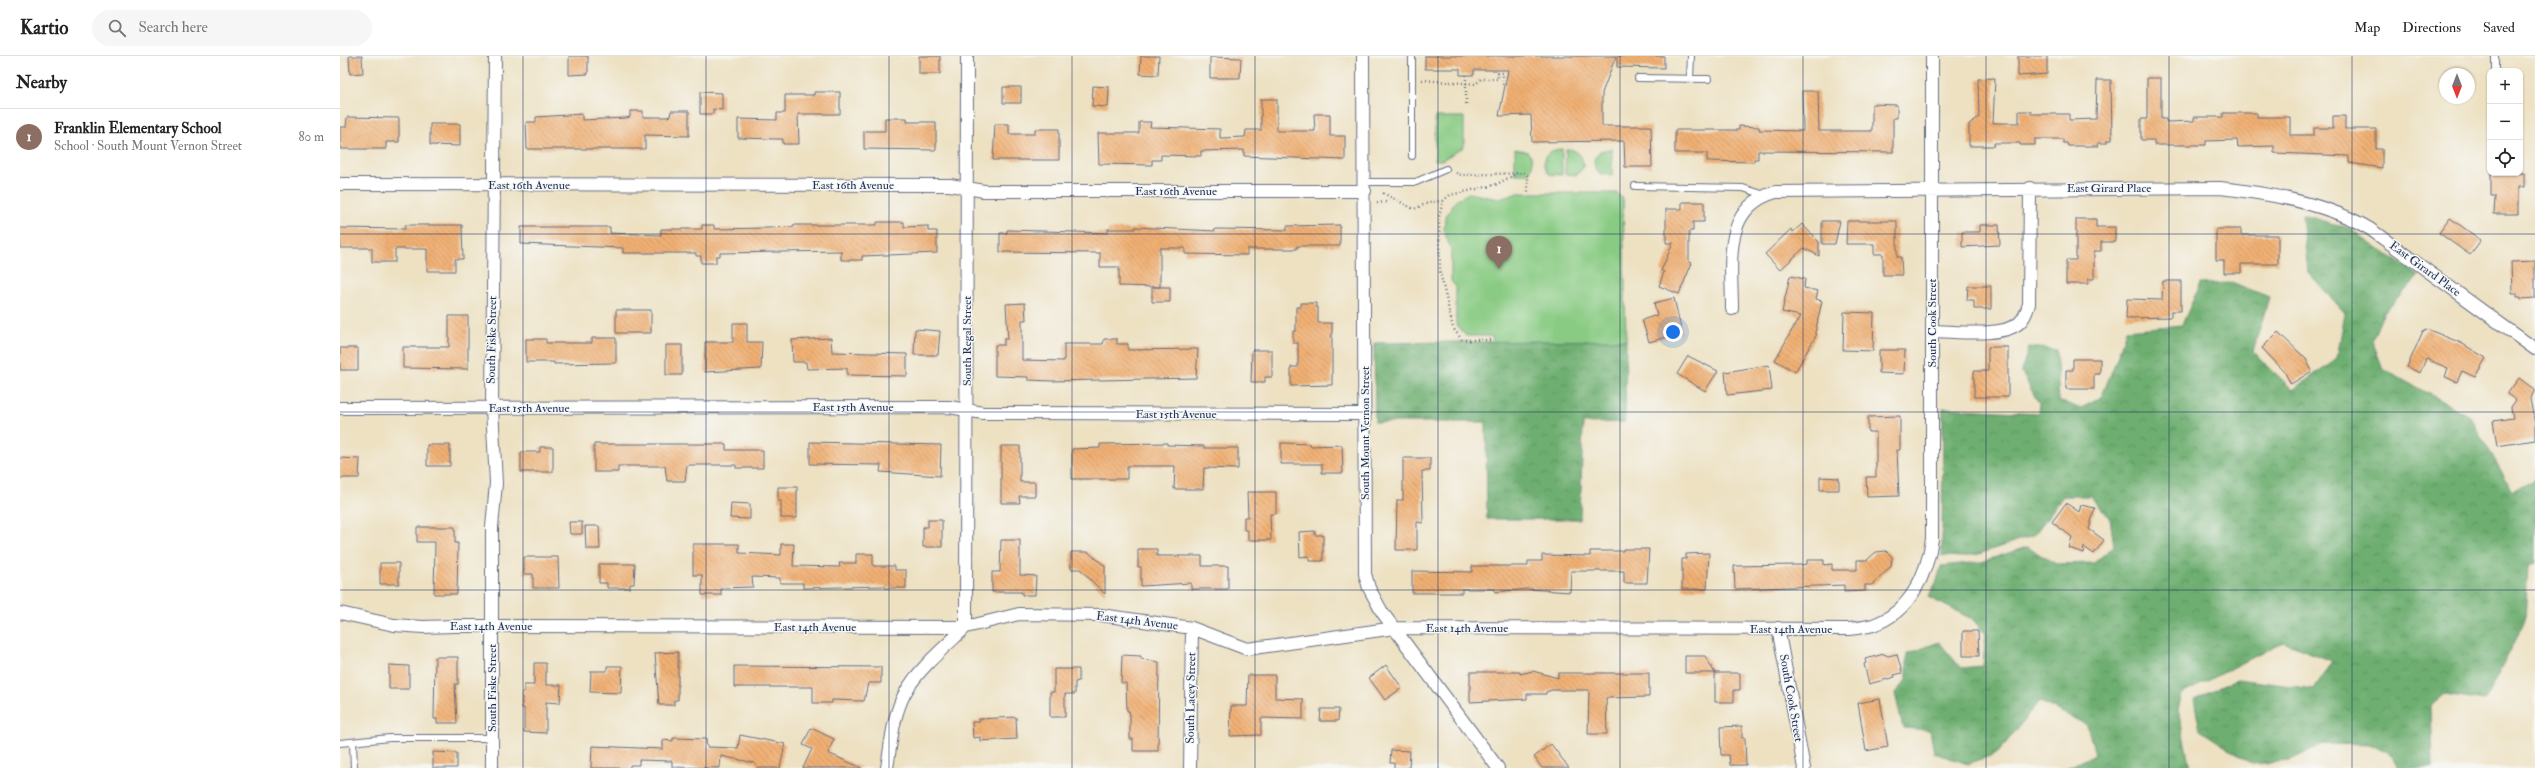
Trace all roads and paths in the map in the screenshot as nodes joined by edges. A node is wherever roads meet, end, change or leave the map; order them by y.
1 (494, 56) edge
2 (967, 56) edge
3 (1363, 56) edge
4 (1412, 56) edge
5 (1690, 56) edge
6 (1932, 56) edge
7 (2495, 56) edge
8 (2495, 68) edge
9 (1422, 72) dead end
10 (1466, 75) dead end
11 (1638, 78) dead end
12 (1690, 78) junction
13 (1708, 79) dead end
14 (1466, 84) junction
15 (1505, 86) dead end
16 (1466, 106) dead end
17 (1412, 156) dead end
18 (1446, 169) joint
19 (1518, 174) junction
20 (340, 184) edge
21 (494, 184) junction
22 (1635, 186) dead end
23 (967, 188) junction
24 (1369, 188) junction
25 (2030, 188) junction
26 (1932, 191) junction
27 (1528, 193) dead end
28 (1765, 195) junction
29 (1393, 199) junction
30 (1443, 201) junction
31 (1377, 203) dead end
32 (1732, 309) dead end
33 (1932, 331) junction
34 (1490, 340) dead end
35 (2535, 349) edge
36 (340, 408) edge
37 (492, 408) junction
38 (966, 410) junction
39 (1365, 414) junction
40 (1917, 588) joint
41 (340, 613) edge
42 (492, 626) junction
43 (966, 627) junction
44 (1192, 628) junction
45 (1395, 628) junction
46 (1778, 628) junction
47 (492, 738) junction
48 (340, 743) edge
49 (353, 743) junction
50 (354, 768) edge
51 (492, 768) edge
52 (887, 768) edge
53 (1190, 768) edge
54 (1498, 768) edge
55 (1804, 768) edge

1 - 21 street, South Fiske Street
2 - 23 street, South Regal Street
3 - 24 street, South Mount Vernon Street
4 - 17 lane
5 - 12 lane
6 - 26 street, South Cook Street
7 - 8 lane
9 - 14 path
10 - 14 path
11 - 12 lane
12 - 13 lane
14 - 15 path
14 - 16 path
18 - 19 path
18 - 24 lane
19 - 27 path
19 - 30 path
20 - 21 street, East 16th Avenue
21 - 23 street, East 16th Avenue
21 - 37 street, South Fiske Street
22 - 28 lane
23 - 24 street, East 16th Avenue
23 - 38 street, South Regal Street
24 - 29 path
24 - 39 street, South Mount Vernon Street
25 - 26 street, East Girard Place
25 - 33 street
25 - 35 street, East Girard Place
26 - 28 street, East Girard Place
26 - 33 street, South Cook Street
28 - 32 street, East Girard Place
29 - 30 path
29 - 31 path
30 - 34 path
33 - 40 street, South Cook Street
36 - 37 street, East 15th Avenue
37 - 38 street, East 15th Avenue
37 - 42 street, South Fiske Street
38 - 39 street, East 15th Avenue
38 - 43 street, South Regal Street
39 - 45 street, South Mount Vernon Street
40 - 46 street, East 14th Avenue
41 - 42 street, East 14th Avenue
42 - 43 street, East 14th Avenue
42 - 47 street, South Fiske Street
43 - 44 street, East 14th Avenue
43 - 52 street
44 - 45 street, East 14th Avenue
44 - 53 street, South Lacey Street
45 - 46 street, East 14th Avenue
45 - 54 street, South Mount Vernon Street
46 - 55 street, South Cook Street
47 - 49 lane
47 - 51 street, South Fiske Street
48 - 49 lane
49 - 50 lane

